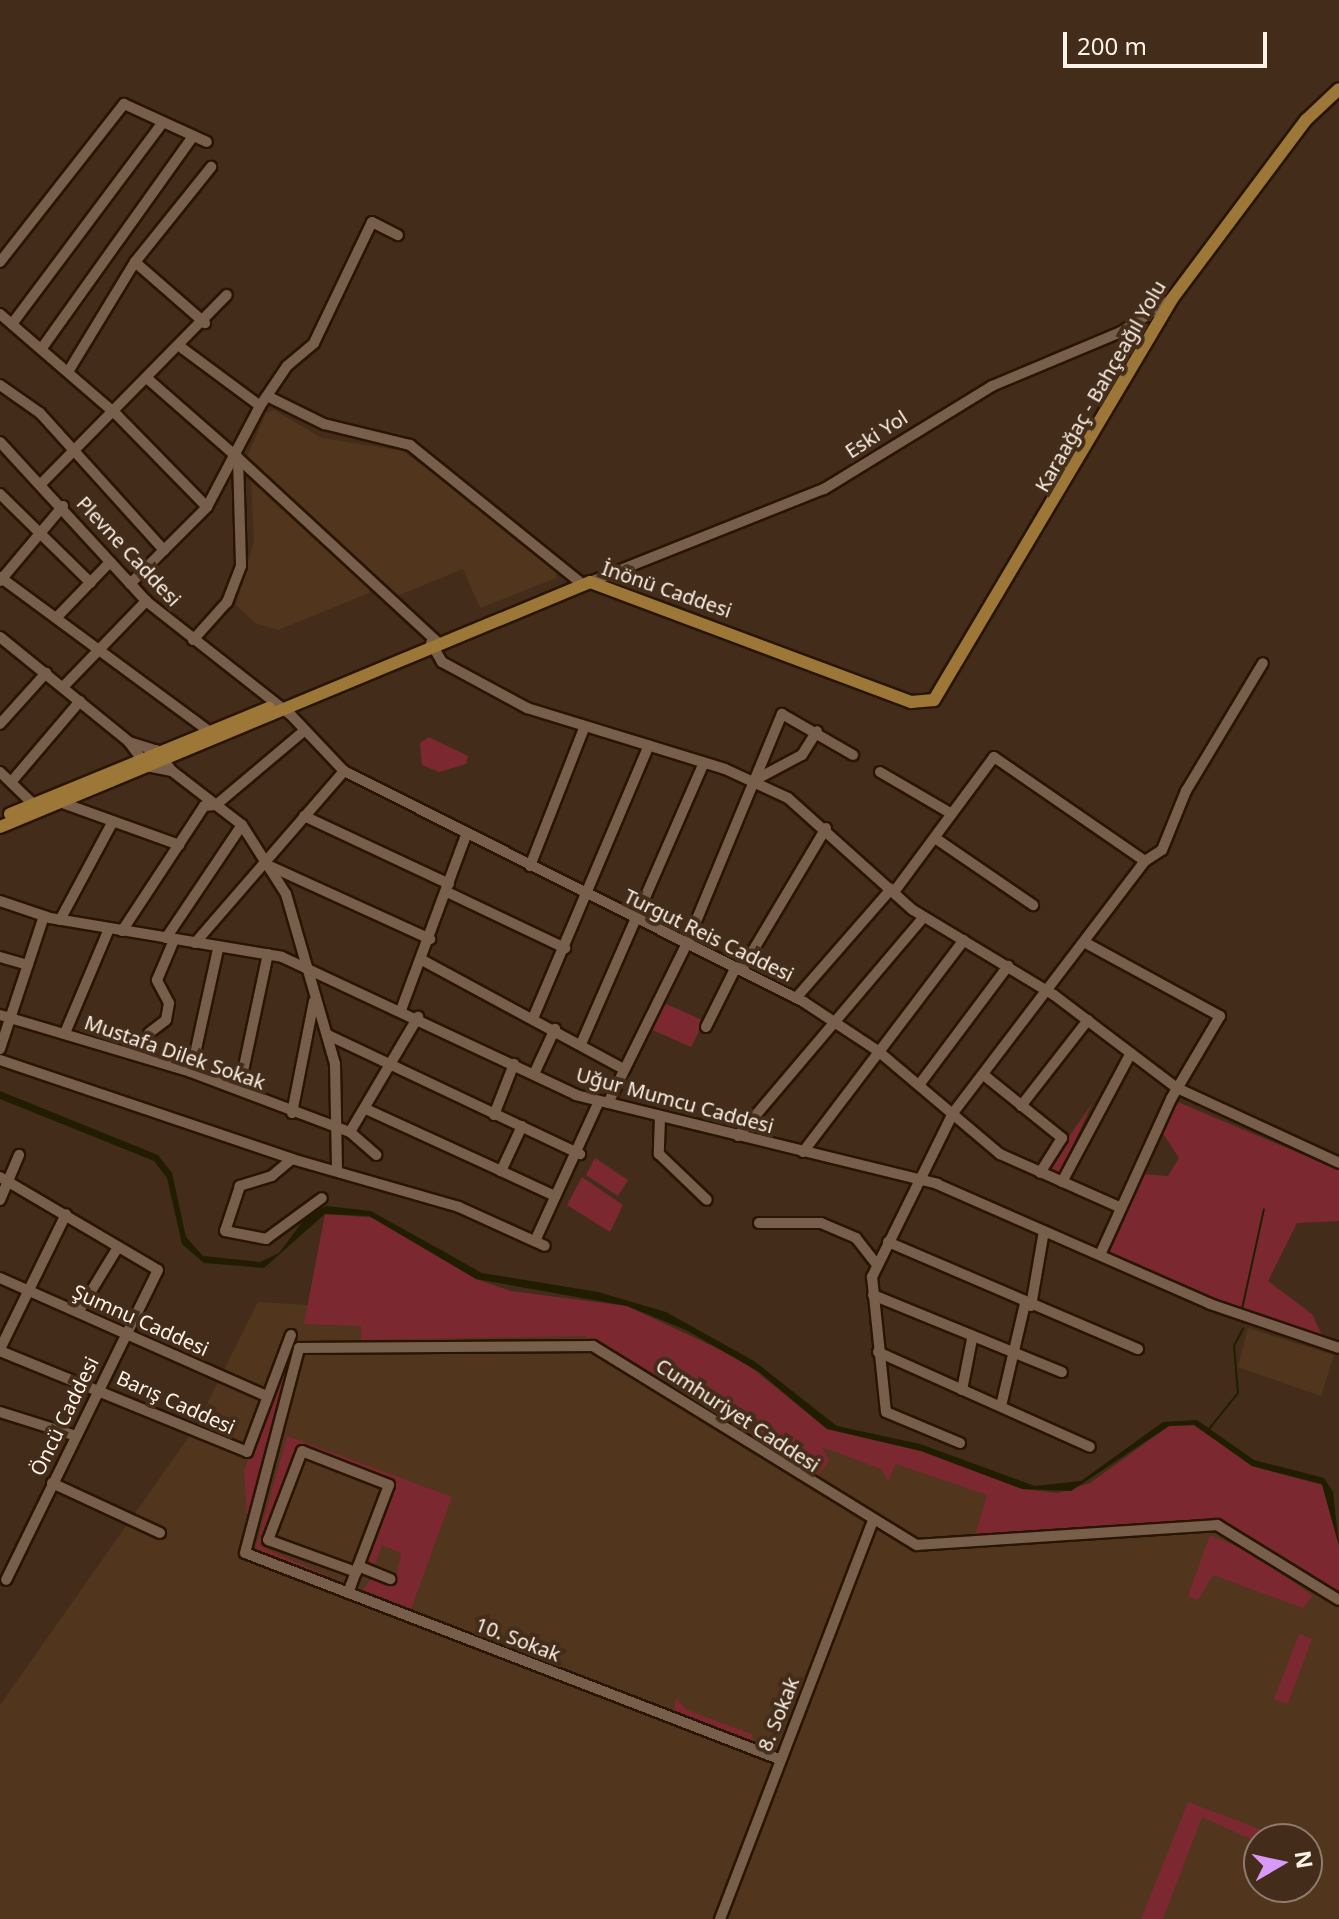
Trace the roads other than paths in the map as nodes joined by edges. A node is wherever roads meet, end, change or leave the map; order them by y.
1 (1339, 89) edge
2 (163, 122) junction
3 (193, 136) junction
4 (207, 142) dead end
5 (211, 167) dead end
6 (398, 235) dead end
7 (0, 262) edge
8 (135, 262) junction
9 (227, 295) dead end
10 (1172, 299) junction
11 (0, 314) edge
12 (205, 323) junction
13 (12, 324) junction
14 (42, 348) junction
15 (182, 348) junction
16 (68, 372) junction
17 (149, 380) junction
18 (0, 385) edge
19 (267, 396) junction
20 (260, 406) junction
21 (116, 414) junction
22 (0, 442) edge
23 (75, 451) junction
24 (238, 458) junction
25 (41, 484) junction
26 (0, 494) edge
27 (63, 506) junction
28 (207, 507) junction
29 (42, 531) junction
30 (164, 550) junction
31 (110, 562) junction
32 (1, 578) edge
33 (91, 583) junction
34 (586, 583) junction
35 (130, 584) junction
36 (146, 601) junction
37 (56, 618) junction
38 (193, 640) junction
39 (434, 642) junction
40 (2, 645) edge
41 (101, 651) junction
42 (1263, 663) dead end
43 (46, 673) junction
44 (63, 687) junction
45 (80, 701) junction
46 (911, 702) joint
47 (277, 707) junction
48 (0, 724) edge
49 (584, 728) junction
50 (206, 729) junction
51 (305, 730) junction
52 (817, 731) junction
53 (129, 742) junction
54 (649, 745) junction
55 (160, 754) junction
56 (853, 755) dead end
57 (144, 761) junction
58 (704, 763) junction
59 (172, 771) junction
60 (344, 771) junction
61 (0, 772) edge
62 (880, 772) dead end
63 (12, 781) junction
64 (753, 781) junction
65 (55, 800) junction
66 (30, 801) junction
67 (216, 805) junction
68 (952, 814) junction
69 (304, 816) junction
70 (0, 820) edge
71 (113, 821) junction
72 (242, 825) junction
73 (0, 827) edge
74 (826, 828) junction
75 (466, 835) junction
76 (935, 838) junction
77 (179, 845) junction
78 (1145, 861) junction
79 (268, 862) junction
80 (530, 866) junction
81 (448, 888) junction
82 (892, 890) junction
83 (590, 895) junction
84 (0, 901) edge
85 (1033, 905) dead end
86 (44, 916) junction
87 (924, 917) junction
88 (60, 920) junction
89 (640, 920) junction
90 (109, 929) junction
91 (122, 931) junction
92 (170, 939) junction
93 (430, 939) junction
94 (964, 940) junction
95 (1084, 942) junction
96 (195, 943) junction
97 (687, 943) junction
98 (565, 948) junction
99 (218, 949) junction
100 (268, 954) junction
101 (0, 957) edge
102 (422, 960) junction
103 (28, 965) junction
104 (304, 965) junction
105 (1008, 966) junction
106 (739, 968) junction
107 (1049, 991) junction
108 (314, 998) junction
109 (796, 998) junction
110 (401, 1010) junction
111 (0, 1015) edge
112 (12, 1015) junction
113 (534, 1016) junction
114 (418, 1017) junction
115 (1088, 1020) junction
116 (835, 1024) junction
117 (706, 1027) dead end
118 (555, 1029) junction
119 (65, 1033) junction
120 (149, 1033) dead end
121 (328, 1035) junction
122 (581, 1044) junction
123 (0, 1049) edge
124 (878, 1051) junction
125 (1131, 1053) junction
126 (0, 1060) edge
127 (514, 1064) junction
128 (394, 1065) junction
129 (624, 1069) junction
130 (191, 1072) junction
131 (534, 1074) junction
132 (985, 1076) junction
133 (919, 1085) junction
134 (1177, 1088) junction
135 (239, 1090) junction
136 (604, 1102) junction
137 (1021, 1106) junction
138 (368, 1110) junction
139 (292, 1113) junction
140 (953, 1113) junction
141 (494, 1115) junction
142 (660, 1117) junction
143 (522, 1126) junction
144 (338, 1128) junction
145 (350, 1132) junction
146 (738, 1136) junction
147 (803, 1152) junction
148 (580, 1154) junction
149 (19, 1155) dead end
150 (376, 1155) dead end
151 (292, 1159) junction
152 (1339, 1163) edge
153 (337, 1169) junction
154 (501, 1171) junction
155 (1040, 1173) junction
156 (4, 1178) edge
157 (921, 1180) junction
158 (1062, 1182) junction
159 (555, 1196) junction
160 (322, 1198) dead end
161 (0, 1200) edge
162 (707, 1200) dead end
163 (1119, 1207) junction
164 (66, 1214) junction
165 (759, 1223) dead end
166 (1044, 1231) junction
167 (888, 1242) junction
168 (118, 1247) junction
169 (1100, 1255) junction
170 (877, 1265) junction
171 (0, 1278) edge
172 (26, 1289) junction
173 (873, 1295) junction
174 (1028, 1305) junction
175 (79, 1311) junction
176 (124, 1333) junction
177 (291, 1335) dead end
178 (972, 1339) junction
179 (1339, 1348) edge
180 (1138, 1349) dead end
181 (0, 1350) edge
182 (878, 1352) junction
183 (1018, 1355) junction
184 (1062, 1372) dead end
185 (99, 1388) junction
186 (962, 1390) junction
187 (266, 1396) dead end
188 (1001, 1406) junction
189 (0, 1412) edge
190 (76, 1436) junction
191 (960, 1443) dead end
192 (1090, 1447) dead end
193 (52, 1483) junction
194 (872, 1524) junction
195 (160, 1533) dead end
196 (245, 1553) joint
197 (357, 1569) junction
198 (391, 1579) dead end
199 (6, 1580) dead end
200 (348, 1593) junction
201 (1339, 1600) edge
202 (779, 1759) junction
203 (720, 1919) edge

1 - 10 main road, Karaağaç - Bahçeağıl Yolu
2 - 3 street
2 - 7 street
2 - 13 street
3 - 4 street
3 - 14 street
5 - 8 street
6 - 19 street
8 - 12 street
8 - 16 street
9 - 12 street
10 - 34 street, Eski Yol
10 - 46 main road, Karaağaç - Bahçeağıl Yolu
11 - 13 street
12 - 15 street
13 - 14 street
14 - 16 street
15 - 17 street
15 - 20 street
16 - 21 street
17 - 21 street
17 - 24 street
18 - 23 street
19 - 20 street
19 - 34 street
20 - 24 street
21 - 23 street
21 - 28 street
22 - 25 street, Plevne Caddesi
23 - 25 street
23 - 30 street
24 - 28 street
24 - 38 street
24 - 39 street
25 - 27 street, Plevne Caddesi
26 - 29 street
27 - 29 street
27 - 31 street, Plevne Caddesi
28 - 30 street
29 - 32 street
29 - 33 street
30 - 35 street
31 - 33 street
31 - 35 street, Plevne Caddesi
32 - 37 street
33 - 37 street
34 - 39 main road, İnönü Caddesi
34 - 46 main road, İnönü Caddesi
35 - 36 street, Plevne Caddesi
36 - 38 street, Plevne Caddesi
36 - 41 street
37 - 41 street
38 - 47 street, Plevne Caddesi
39 - 47 main road, İnönü Caddesi
39 - 49 street
40 - 43 street
41 - 44 street
41 - 50 street
42 - 78 street
43 - 44 street
43 - 48 street
44 - 45 street
45 - 53 street
45 - 63 street
47 - 50 main road, İnönü Caddesi
47 - 51 street, Turgut Reis Caddesi
47 - 55 main road, İnönü Caddesi
49 - 54 street
49 - 80 street
50 - 55 main road, İnönü Caddesi
51 - 60 street, Turgut Reis Caddesi
51 - 67 street
52 - 56 street
52 - 64 street
52 - 64 street
53 - 55 street
53 - 57 street
54 - 58 street
54 - 83 street
55 - 57 main road, İnönü Caddesi
55 - 59 street
57 - 59 street
57 - 65 main road, İnönü Caddesi
57 - 66 main road, İnönü Caddesi
58 - 64 street
58 - 89 street
59 - 67 street
60 - 69 street
60 - 75 street, Turgut Reis Caddesi
61 - 63 street
62 - 68 street
63 - 66 street
64 - 74 street
64 - 97 street
65 - 71 street
65 - 73 main road, İnönü Caddesi
66 - 70 main road, İnönü Caddesi
67 - 72 street
67 - 77 street
68 - 76 street
68 - 78 street
69 - 79 street
69 - 81 street
71 - 77 street
71 - 88 street
72 - 79 street
72 - 92 street
74 - 82 street
74 - 106 street
75 - 80 street, Turgut Reis Caddesi
75 - 81 street
76 - 82 street
76 - 85 street
77 - 91 street
78 - 95 street
79 - 93 street
79 - 96 street
79 - 104 street
80 - 83 street, Turgut Reis Caddesi
81 - 93 street
81 - 98 street
82 - 87 street
82 - 109 street
83 - 89 street, Turgut Reis Caddesi
83 - 98 street
84 - 86 street, Uğur Mumcu Caddesi
86 - 88 street, Uğur Mumcu Caddesi
86 - 103 street
87 - 94 street
87 - 116 street
88 - 90 street, Uğur Mumcu Caddesi
89 - 97 street, Turgut Reis Caddesi
89 - 122 street
90 - 91 street, Uğur Mumcu Caddesi
90 - 119 street
91 - 92 street, Uğur Mumcu Caddesi
92 - 96 street, Uğur Mumcu Caddesi
92 - 120 street
93 - 102 street
94 - 105 street
94 - 124 street
95 - 107 street
95 - 134 street
96 - 99 street, Uğur Mumcu Caddesi
97 - 106 street, Turgut Reis Caddesi
97 - 129 street
98 - 113 street
99 - 100 street, Uğur Mumcu Caddesi
99 - 130 street
100 - 104 street, Uğur Mumcu Caddesi
100 - 135 street
101 - 103 street
102 - 110 street
102 - 113 street
103 - 112 street
104 - 108 street
104 - 110 street, Uğur Mumcu Caddesi
105 - 107 street
105 - 133 street
106 - 109 street, Turgut Reis Caddesi
106 - 117 street
107 - 115 street
107 - 132 street
108 - 121 street
108 - 139 street
109 - 116 street, Turgut Reis Caddesi
110 - 114 street, Uğur Mumcu Caddesi
111 - 112 street, Mustafa Dilek Sokak
112 - 119 street, Mustafa Dilek Sokak
112 - 123 street
113 - 118 street
114 - 127 street, Uğur Mumcu Caddesi
114 - 128 street
115 - 125 street
115 - 137 street
116 - 124 street, Turgut Reis Caddesi
116 - 146 street
118 - 122 street
118 - 131 street
119 - 130 street, Mustafa Dilek Sokak
121 - 128 street
121 - 144 street
122 - 129 street
124 - 133 street, Turgut Reis Caddesi
124 - 147 street
125 - 134 street
125 - 158 street
126 - 151 street
127 - 131 street, Uğur Mumcu Caddesi
127 - 141 street
128 - 138 street
128 - 141 street
129 - 136 street
130 - 135 street, Mustafa Dilek Sokak
131 - 136 street, Uğur Mumcu Caddesi
132 - 137 street
132 - 140 street
133 - 140 street, Turgut Reis Caddesi
134 - 152 street
134 - 163 street
135 - 139 street, Mustafa Dilek Sokak
136 - 142 street, Uğur Mumcu Caddesi
136 - 148 street
137 - 155 street
138 - 145 street
138 - 154 street
139 - 144 street, Mustafa Dilek Sokak
140 - 155 street, Turgut Reis Caddesi
140 - 157 street
141 - 143 street
142 - 146 street, Uğur Mumcu Caddesi
142 - 162 street
143 - 148 street
143 - 154 street
144 - 145 street, Mustafa Dilek Sokak
144 - 153 street
145 - 150 street, Mustafa Dilek Sokak
146 - 147 street, Uğur Mumcu Caddesi
147 - 157 street, Uğur Mumcu Caddesi
148 - 159 street
149 - 156 street
151 - 153 street
151 - 160 street
153 - 159 street
154 - 159 street
155 - 158 street, Turgut Reis Caddesi
156 - 161 street
156 - 164 street
157 - 166 street, Uğur Mumcu Caddesi
157 - 167 street
158 - 163 street, Turgut Reis Caddesi
163 - 169 street
164 - 168 street
164 - 172 street
165 - 170 street
166 - 169 street, Uğur Mumcu Caddesi
166 - 174 street
167 - 170 street
167 - 174 street
168 - 175 street
168 - 176 street, Öncü Caddesi
169 - 179 street, Uğur Mumcu Caddesi
170 - 173 street
171 - 172 street, Şumnu Caddesi
172 - 175 street, Şumnu Caddesi
172 - 181 street
173 - 178 street
173 - 182 street
174 - 180 street
174 - 183 street
175 - 176 street, Şumnu Caddesi
176 - 185 street, Öncü Caddesi
176 - 187 street, Şumnu Caddesi
177 - 185 street, Barış Caddesi
178 - 183 street
178 - 186 street
181 - 185 street, Barış Caddesi
182 - 186 street
182 - 191 street
183 - 184 street
183 - 188 street
185 - 190 street, Öncü Caddesi
186 - 188 street
188 - 192 street
189 - 190 street
190 - 193 street, Öncü Caddesi
193 - 195 street
193 - 199 street, Öncü Caddesi
194 - 196 street, Cumhuriyet Caddesi
194 - 201 street, Cumhuriyet Caddesi
194 - 202 street, 8. Sokak
196 - 200 street, 10. Sokak
197 - 197 street
197 - 198 street
197 - 200 street
200 - 202 street, 10. Sokak
202 - 203 street, 8. Sokak

